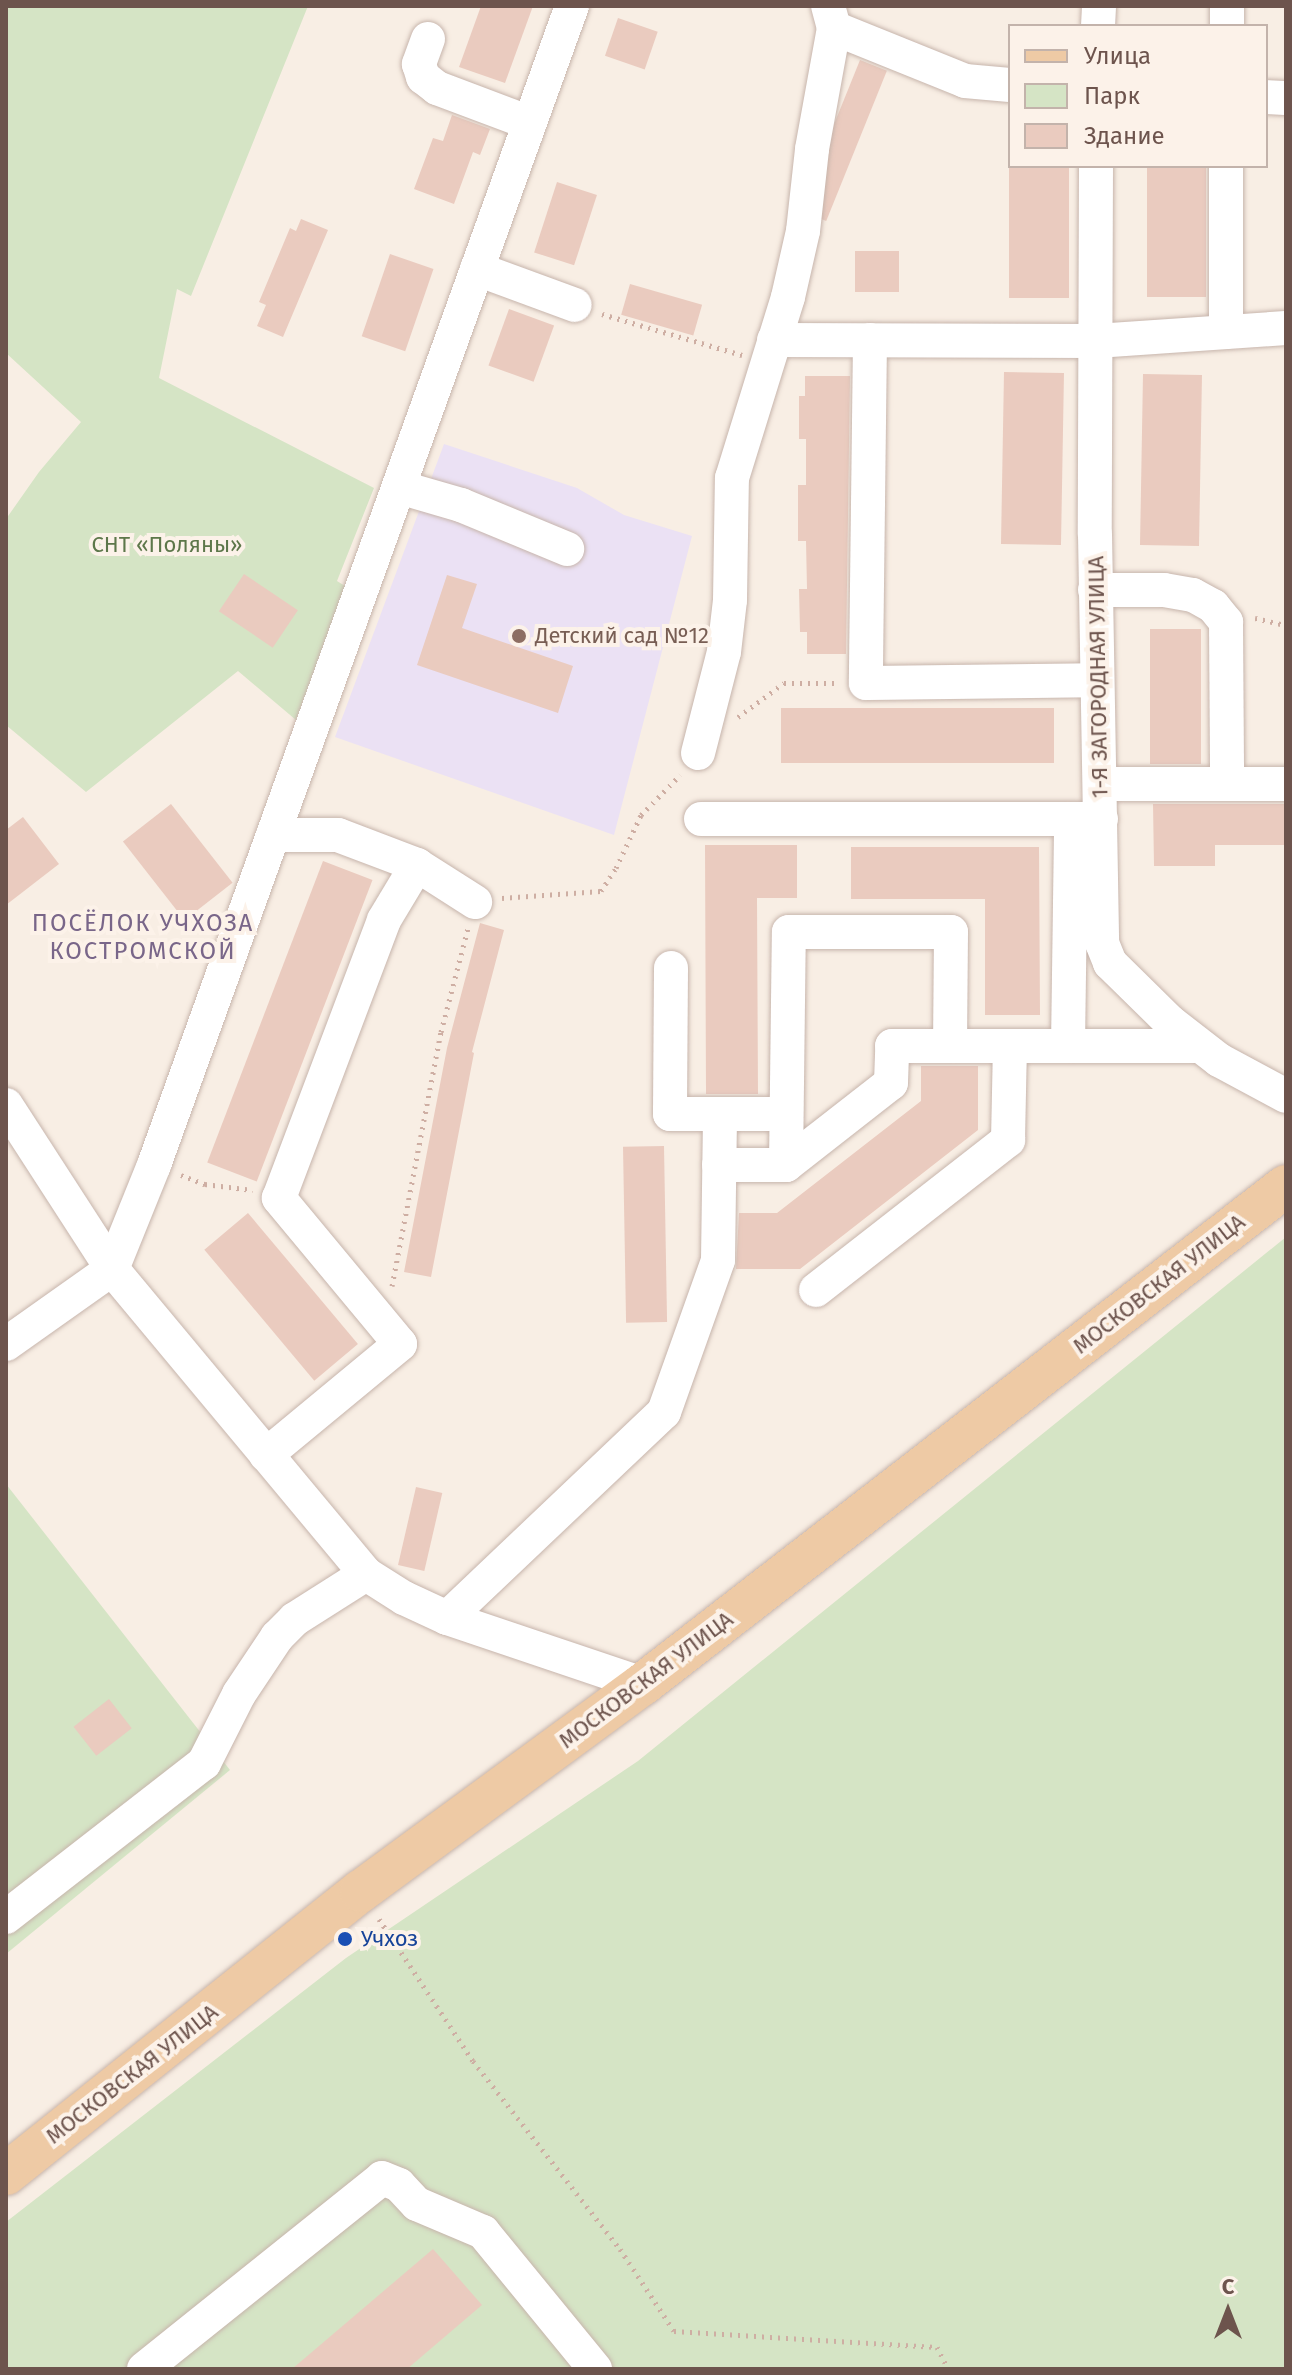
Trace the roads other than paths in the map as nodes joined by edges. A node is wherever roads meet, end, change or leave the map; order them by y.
1 (572, 6) edge
2 (831, 17) edge
3 (428, 39) dead end
4 (1008, 85) edge
5 (530, 123) junction
6 (1096, 168) edge
7 (1226, 168) edge
8 (477, 269) junction
9 (575, 305) road end
10 (1286, 328) edge
11 (1226, 332) junction
12 (870, 340) junction
13 (1096, 341) junction
14 (770, 351) junction
15 (399, 487) junction
16 (567, 549) dead end
17 (1095, 590) junction
18 (1096, 680) junction
19 (698, 753) road end
20 (1102, 784) junction
21 (1227, 784) junction
22 (1286, 784) edge
23 (701, 819) dead end
24 (1086, 819) junction
25 (273, 835) junction
26 (417, 865) junction
27 (475, 902) road end
28 (671, 968) dead end
29 (950, 1046) junction
30 (1010, 1046) junction
31 (1068, 1046) junction
32 (1199, 1046) junction
33 (1286, 1096) edge
34 (720, 1114) junction
35 (786, 1114) junction
36 (10, 1119) edge
37 (719, 1165) junction
38 (786, 1165) junction
39 (1286, 1186) edge
40 (112, 1269) junction
41 (816, 1290) dead end
42 (6, 1344) edge
43 (266, 1455) junction
44 (366, 1574) junction
45 (447, 1618) junction
46 (643, 1684) junction
47 (6, 1917) edge
48 (6, 2174) edge
49 (144, 2369) edge
50 (595, 2369) edge

1 - 5 street
2 - 4 street
2 - 14 street
3 - 5 street
5 - 8 street
6 - 13 street, 1-Я ЗАГОРОДНАЯ УЛИЦА
7 - 11 street
8 - 9 street
8 - 15 street
10 - 11 street
11 - 13 street
12 - 13 street
12 - 14 street
12 - 18 street
13 - 17 street, 1-Я ЗАГОРОДНАЯ УЛИЦА
14 - 19 street
15 - 16 street
15 - 25 street
17 - 18 street, 1-Я ЗАГОРОДНАЯ УЛИЦА
17 - 21 street
18 - 20 street, 1-Я ЗАГОРОДНАЯ УЛИЦА
20 - 21 street
20 - 24 street, 1-Я ЗАГОРОДНАЯ УЛИЦА
21 - 22 street
23 - 24 street
24 - 31 street
24 - 32 street, 1-Я ЗАГОРОДНАЯ УЛИЦА
25 - 26 street
25 - 40 street
26 - 27 street
26 - 43 street
28 - 34 street
29 - 30 street
29 - 35 street
29 - 38 street
30 - 31 street
30 - 41 street
31 - 32 street
32 - 33 street, 1-Я ЗАГОРОДНАЯ УЛИЦА
34 - 35 street
34 - 37 street
35 - 38 street
36 - 40 street
37 - 38 street
37 - 45 street
39 - 46 main road, МОСКОВСКАЯ УЛИЦА
40 - 42 street
40 - 43 street
43 - 44 street
44 - 45 street
44 - 47 street
45 - 46 street
46 - 48 main road, МОСКОВСКАЯ УЛИЦА
49 - 50 street

